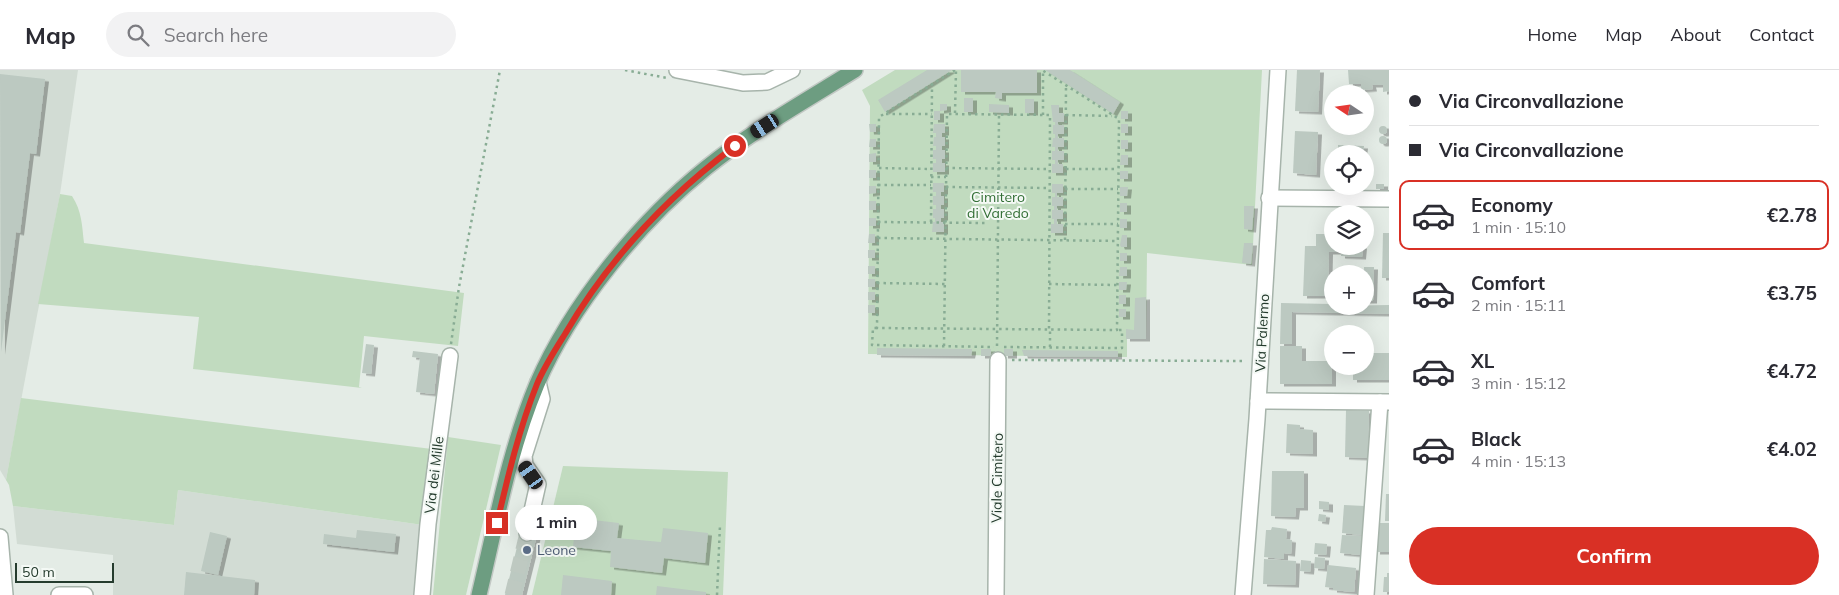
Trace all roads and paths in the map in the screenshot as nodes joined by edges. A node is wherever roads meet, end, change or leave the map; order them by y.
1 (500, 70) edge
2 (677, 70) edge
3 (792, 70) edge
4 (855, 70) edge
5 (955, 70) edge
6 (1043, 70) edge
7 (1278, 70) edge
8 (932, 84) junction
9 (1066, 85) junction
10 (884, 114) junction
11 (932, 114) junction
12 (955, 114) junction
13 (999, 115) junction
14 (1042, 115) junction
15 (1066, 115) junction
16 (1114, 116) junction
17 (878, 168) junction
18 (946, 168) junction
19 (998, 168) junction
20 (931, 169) junction
21 (1050, 169) junction
22 (1066, 169) junction
23 (1118, 169) junction
24 (931, 178) junction
25 (946, 178) junction
26 (878, 185) junction
27 (931, 185) junction
28 (946, 187) junction
29 (998, 188) junction
30 (1050, 188) junction
31 (1065, 189) junction
32 (1118, 189) junction
33 (1269, 198) junction
34 (1389, 199) edge
35 (878, 222) junction
36 (931, 222) junction
37 (946, 222) junction
38 (985, 223) dead end
39 (1065, 224) junction
40 (1118, 224) junction
41 (878, 238) junction
42 (946, 239) junction
43 (998, 240) junction
44 (1050, 240) junction
45 (1065, 240) junction
46 (1118, 241) junction
47 (877, 283) junction
48 (945, 284) junction
49 (1049, 284) junction
50 (1118, 285) junction
51 (944, 328) junction
52 (997, 329) junction
53 (1049, 330) junction
54 (944, 346) dead end
55 (1050, 348) dead end
56 (450, 356) joint
57 (998, 360) junction
58 (1260, 362) junction
59 (538, 382) junction
60 (1258, 401) junction
61 (1385, 402) edge
62 (720, 525) dead end
63 (527, 533) tunnel mouth
64 (0, 537) edge
65 (4, 595) edge
66 (59, 595) edge
67 (85, 595) edge
68 (422, 595) edge
69 (479, 595) edge
70 (717, 595) edge
71 (996, 595) edge
72 (1243, 595) edge
73 (1366, 595) edge

1 - 56 path
2 - 3 street
4 - 59 main road
5 - 8 path
5 - 12 path
6 - 9 path
6 - 14 path
7 - 33 street, Via Palermo
8 - 10 path
8 - 11 path
9 - 15 path
9 - 16 path
10 - 11 path
10 - 17 path
11 - 20 path
12 - 13 path
12 - 18 path
13 - 14 path
13 - 19 path
14 - 21 path
15 - 16 path
15 - 22 path
16 - 23 path
17 - 20 path
17 - 26 path
18 - 19 path
18 - 25 path
19 - 21 path
19 - 29 path
20 - 24 path
21 - 30 path
22 - 23 path
22 - 31 path
23 - 32 path
24 - 25 path
24 - 27 path
25 - 28 path
26 - 27 path
26 - 35 path
27 - 36 path
28 - 29 path
28 - 37 path
29 - 30 path
29 - 43 path
30 - 44 path
31 - 32 path
31 - 39 path
32 - 40 path
33 - 34 street
33 - 58 street, Via Palermo
35 - 36 path
35 - 41 path
36 - 37 path
37 - 38 path
37 - 42 path
39 - 40 path
39 - 45 path
40 - 46 path
41 - 42 path
41 - 47 path
42 - 43 path
42 - 48 path
43 - 44 path
43 - 52 path
44 - 45 path
44 - 49 path
45 - 46 path
46 - 50 path
47 - 48 path
47 - 51 path
48 - 51 path
49 - 50 path
49 - 53 path
50 - 53 path
51 - 52 path
51 - 54 path
52 - 53 path
52 - 57 path
53 - 55 path
56 - 68 street, Via dei Mille
57 - 58 path
57 - 71 street, Viale Cimitero
58 - 60 street, Via Palermo
59 - 63 street
59 - 69 main road
60 - 61 street
60 - 72 street, Via Palermo
61 - 73 street
62 - 70 path
64 - 65 street
66 - 67 street

